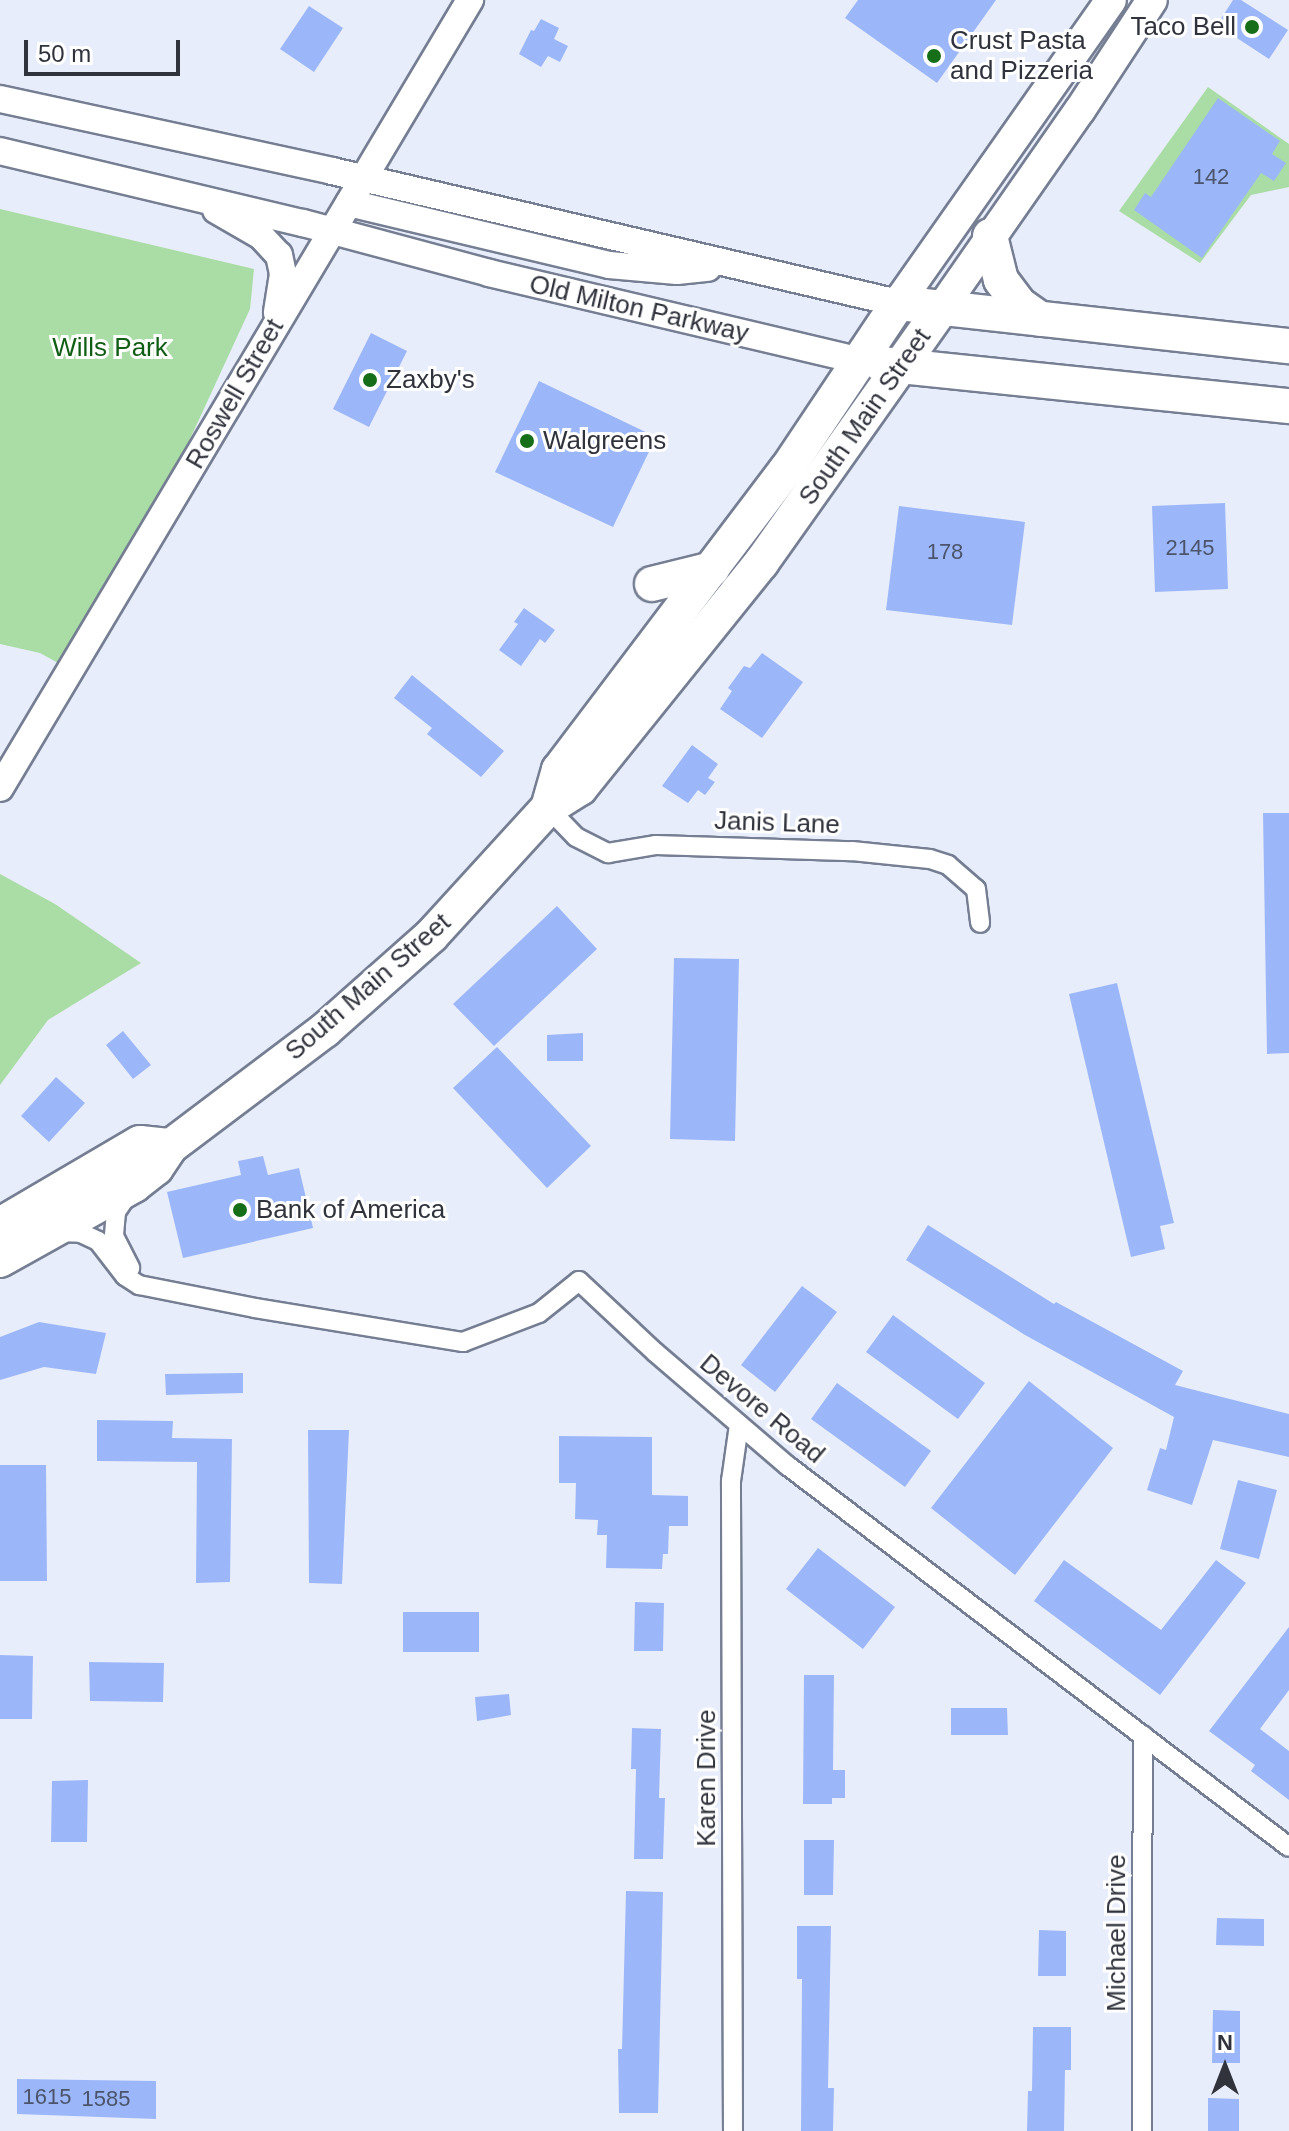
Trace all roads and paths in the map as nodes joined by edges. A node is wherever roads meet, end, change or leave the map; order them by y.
1 (470, 0) edge
2 (1111, 0) edge
3 (1152, 0) edge
4 (0, 99) edge
5 (0, 151) edge
6 (366, 178) junction
7 (204, 200) junction
8 (349, 203) junction
9 (332, 232) junction
10 (990, 236) junction
11 (723, 264) junction
12 (898, 303) junction
13 (941, 309) junction
14 (1040, 319) junction
15 (274, 328) junction
16 (1289, 346) edge
17 (861, 361) junction
18 (900, 367) junction
19 (1289, 406) edge
20 (712, 569) junction
21 (652, 584) dead end
22 (0, 788) edge
23 (548, 808) junction
24 (980, 923) dead end
25 (171, 1146) junction
26 (134, 1185) junction
27 (0, 1225) edge
28 (48, 1233) junction
29 (0, 1260) edge
30 (139, 1285) junction
31 (739, 1425) junction
32 (1143, 1735) junction
33 (1289, 1847) edge
34 (733, 2131) edge
35 (1142, 2131) edge

1 - 6 main road, Roswell Street
2 - 12 main road, South Main Street
3 - 10 main road, South Main Street
4 - 6 main road
5 - 7 main road, Old Milton Parkway
6 - 8 main road, Roswell Street
6 - 11 main road
7 - 9 main road, Old Milton Parkway
7 - 15 main road
8 - 9 main road, Roswell Street
8 - 11 main road
9 - 15 main road, Roswell Street
9 - 17 main road, Old Milton Parkway
10 - 13 main road, South Main Street
10 - 14 highway
11 - 12 main road
12 - 13 highway
12 - 17 highway, South Main Street
13 - 14 highway
13 - 18 highway, South Main Street
14 - 16 highway
15 - 22 main road, Roswell Street
17 - 18 highway, Old Milton Parkway
17 - 20 highway, South Main Street
18 - 19 highway, Old Milton Parkway
18 - 23 highway, South Main Street
20 - 21 highway
20 - 23 highway, South Main Street
23 - 24 street, Janis Lane
23 - 25 highway, South Main Street
25 - 26 highway, South Main Street
25 - 27 highway
26 - 28 highway, South Main Street
26 - 30 street
28 - 29 highway, South Main Street
28 - 30 street
30 - 31 street, Devore Road
31 - 32 street, Devore Road
31 - 34 street, Karen Drive
32 - 33 street, Devore Road
32 - 35 street, Michael Drive

